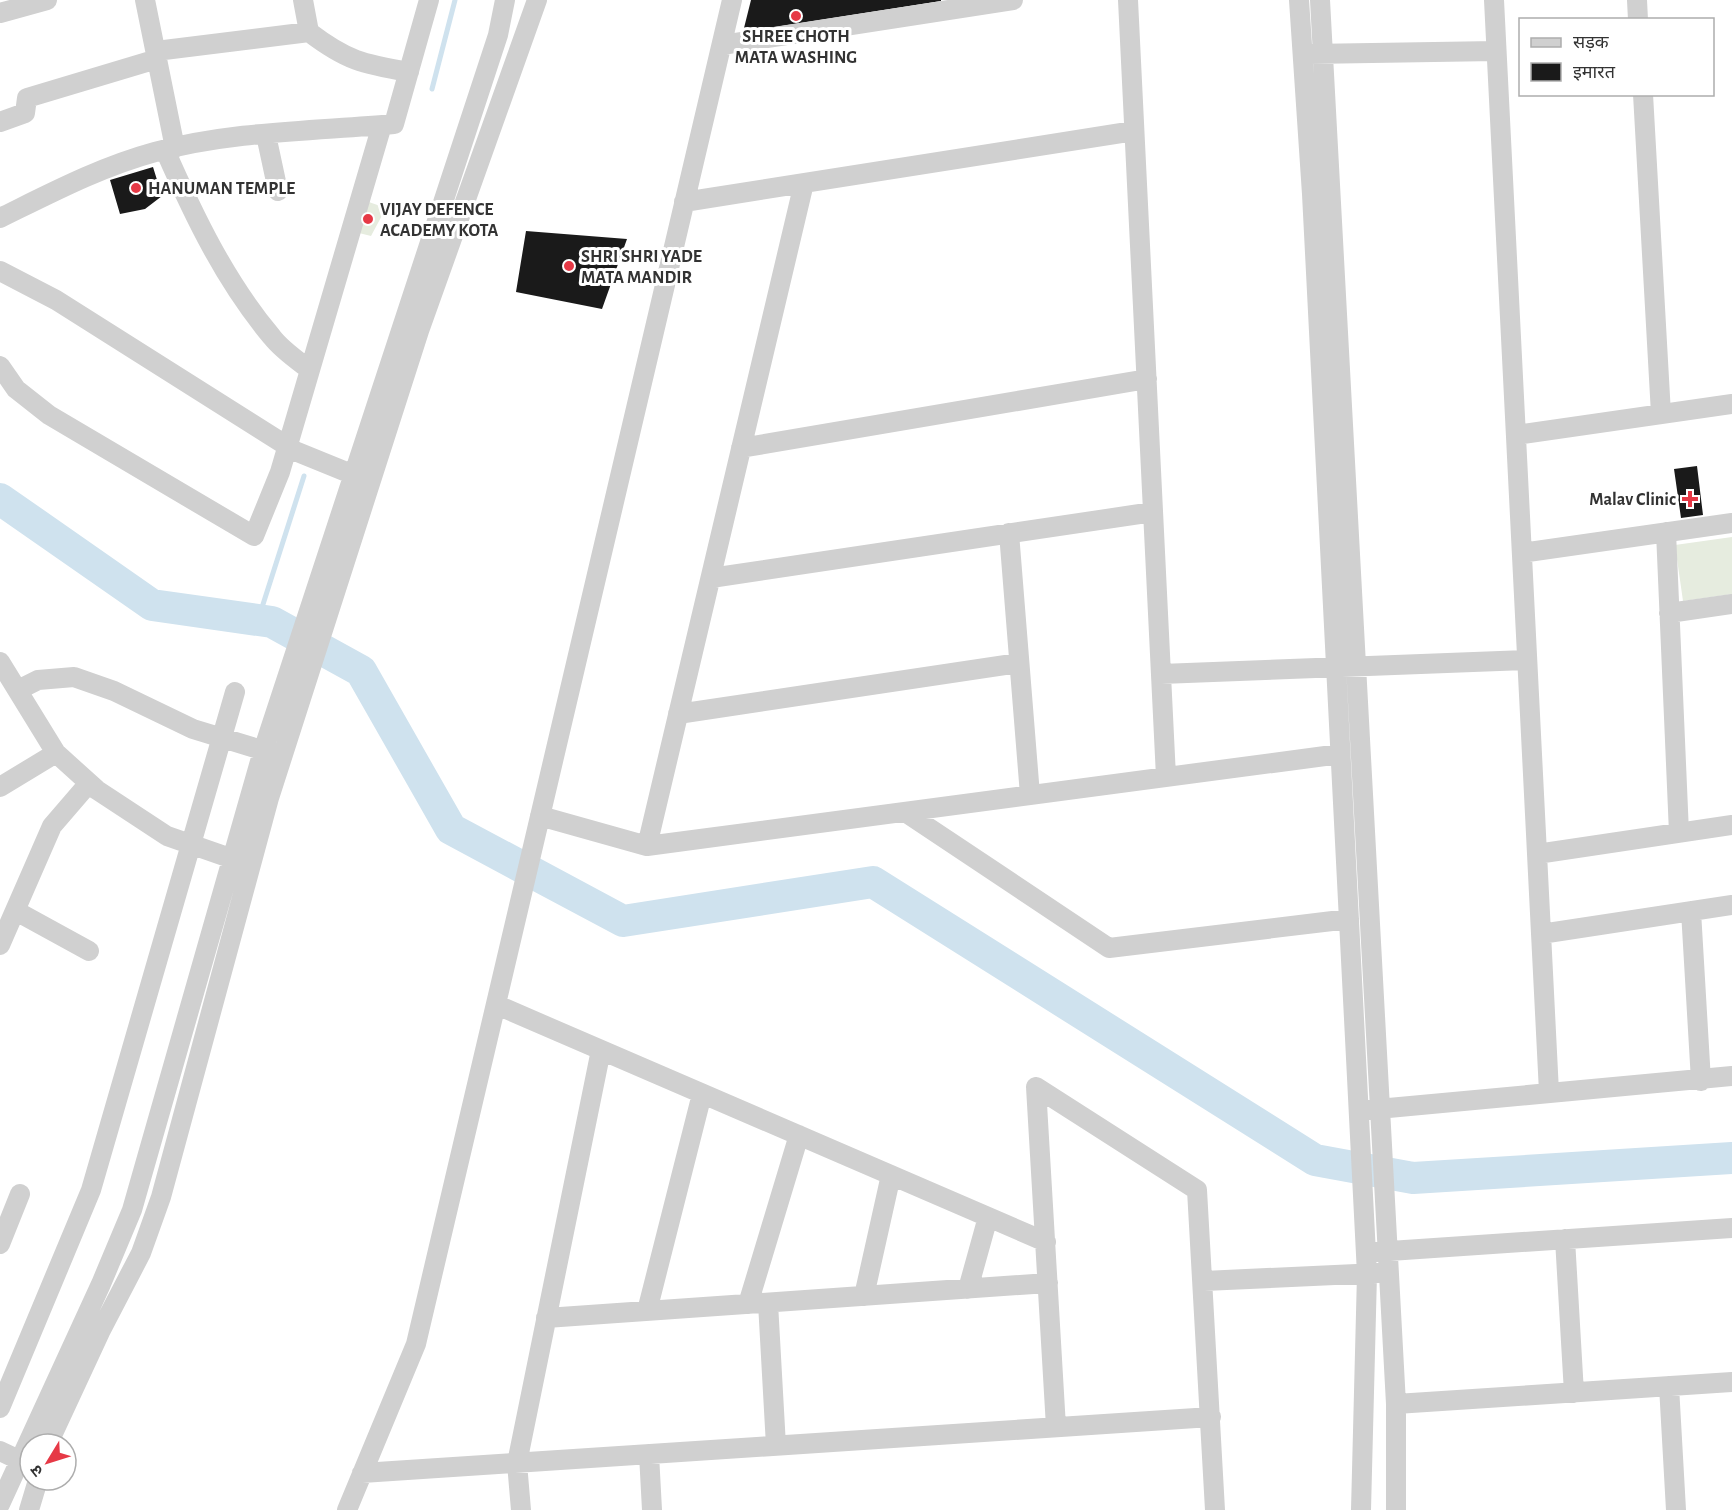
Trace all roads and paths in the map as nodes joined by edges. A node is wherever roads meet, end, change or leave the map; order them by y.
1 (47, 0) edge
2 (145, 0) edge
3 (303, 0) edge
4 (429, 0) edge
5 (505, 0) edge
6 (537, 0) edge
7 (732, 0) edge
8 (1013, 0) edge
9 (1128, 0) edge
10 (1299, 0) edge
11 (1320, 0) edge
12 (1494, 0) edge
13 (1637, 0) edge
14 (0, 13) edge
15 (1638, 18) edge
16 (309, 32) junction
17 (722, 45) junction
18 (1496, 51) junction
19 (1303, 54) junction
20 (1323, 54) junction
21 (156, 55) junction
22 (409, 72) junction
23 (1642, 96) edge
24 (0, 122) edge
25 (382, 125) junction
26 (1134, 131) junction
27 (266, 135) junction
28 (170, 149) junction
29 (804, 183) junction
30 (278, 191) dead end
31 (684, 202) junction
32 (0, 218) edge
33 (0, 271) edge
34 (0, 366) edge
35 (310, 370) junction
36 (1147, 380) junction
37 (1732, 404) edge
38 (1661, 414) junction
39 (1516, 435) junction
40 (288, 445) junction
41 (741, 447) junction
42 (354, 475) junction
43 (1153, 512) junction
44 (1732, 523) edge
45 (1666, 532) junction
46 (1009, 533) junction
47 (1522, 553) junction
48 (711, 578) junction
49 (328, 584) junction
50 (1732, 604) edge
51 (1669, 613) junction
52 (1527, 660) junction
53 (0, 662) edge
54 (1019, 663) junction
55 (1358, 666) junction
56 (1336, 667) junction
57 (1161, 674) junction
58 (18, 690) junction
59 (235, 692) dead end
60 (678, 714) junction
61 (222, 738) junction
62 (263, 751) junction
63 (56, 753) junction
64 (1340, 754) junction
65 (283, 756) junction
66 (1166, 777) junction
67 (89, 783) junction
68 (0, 788) edge
69 (1030, 795) junction
70 (905, 812) junction
71 (539, 821) junction
72 (1732, 825) edge
73 (1679, 833) junction
74 (193, 845) junction
75 (647, 846) junction
76 (1537, 854) junction
77 (233, 859) junction
78 (1732, 905) edge
79 (16, 911) junction
80 (1691, 911) junction
81 (1348, 919) junction
82 (1541, 934) junction
83 (0, 945) edge
84 (89, 951) dead end
85 (497, 1005) junction
86 (601, 1050) junction
87 (1732, 1076) edge
88 (1701, 1081) junction
89 (1549, 1092) junction
90 (702, 1094) junction
91 (1381, 1115) junction
92 (1359, 1117) junction
93 (798, 1135) junction
94 (891, 1175) junction
95 (20, 1194) dead end
96 (988, 1217) junction
97 (1732, 1228) edge
98 (1565, 1239) junction
99 (1046, 1242) junction
100 (1387, 1243) junction
101 (0, 1244) edge
102 (1365, 1246) junction
103 (1389, 1273) junction
104 (1367, 1274) junction
105 (1204, 1281) junction
106 (1048, 1283) junction
107 (968, 1289) junction
108 (864, 1296) junction
109 (768, 1303) junction
110 (748, 1304) junction
111 (646, 1311) junction
112 (546, 1318) junction
113 (1732, 1383) edge
114 (1669, 1386) junction
115 (1574, 1392) junction
116 (1396, 1404) junction
117 (0, 1408) edge
118 (1210, 1417) junction
119 (1056, 1427) junction
120 (32, 1432) edge
121 (54, 1432) edge
122 (776, 1446) junction
123 (0, 1451) edge
124 (649, 1454) junction
125 (18, 1460) edge
126 (18, 1462) edge
127 (517, 1463) junction
128 (362, 1473) junction
129 (34, 1492) edge
130 (0, 1504) edge
131 (29, 1510) edge
132 (346, 1510) edge
133 (521, 1510) edge
134 (652, 1510) edge
135 (1215, 1510) edge
136 (1361, 1510) edge
137 (1396, 1510) edge
138 (1676, 1510) edge

1 - 14 street
2 - 21 street
3 - 16 street
4 - 22 street
5 - 42 street
6 - 49 street
7 - 17 street
8 - 17 street
9 - 26 street
10 - 19 street
11 - 20 street
12 - 18 street
13 - 15 street
16 - 21 street
16 - 22 street
17 - 31 street
18 - 20 street
18 - 39 street
19 - 20 street
19 - 56 street
20 - 55 street
21 - 24 street
21 - 28 street
22 - 25 street
23 - 38 street
25 - 27 street
25 - 35 street
26 - 29 street
26 - 36 street
27 - 28 street
27 - 30 street
28 - 32 street
28 - 35 street
29 - 31 street
29 - 41 street
31 - 71 street
33 - 40 street
34 - 40 street
35 - 40 street
36 - 41 street
36 - 43 street
37 - 38 street
38 - 39 street
39 - 47 street
40 - 42 street
41 - 48 street
42 - 49 street
43 - 46 street
43 - 57 street
44 - 45 street
45 - 47 street
45 - 51 street
46 - 48 street
46 - 54 street
47 - 52 street
48 - 60 street
49 - 62 street
49 - 65 street
50 - 51 street
51 - 73 street
52 - 55 street
52 - 76 street
53 - 58 street
54 - 60 street
54 - 69 street
55 - 56 street
55 - 91 street
56 - 57 street
56 - 64 street
57 - 66 street
58 - 61 street
58 - 63 street
59 - 61 street
60 - 75 street
61 - 62 street
61 - 74 street
62 - 65 street
62 - 77 street
63 - 67 street
63 - 68 street
64 - 66 street
64 - 81 street
65 - 121 street
66 - 69 street
67 - 74 street
67 - 79 street
69 - 70 street
70 - 75 street
70 - 81 street
71 - 75 street
71 - 85 street
72 - 73 street
73 - 76 street
74 - 77 street
74 - 117 street
76 - 82 street
77 - 120 street
78 - 80 street
79 - 83 street
79 - 84 street
80 - 82 street
80 - 88 street
81 - 92 street
82 - 89 street
85 - 86 street
85 - 128 street
86 - 90 street
86 - 112 street
87 - 88 street
88 - 89 street
89 - 91 street
90 - 93 street
90 - 111 street
91 - 92 street
91 - 100 street
92 - 102 street
93 - 94 street
93 - 110 street
94 - 96 street
94 - 108 street
95 - 101 street
96 - 99 street
96 - 107 street
97 - 98 street
98 - 100 street
98 - 115 street
99 - 105 street
99 - 106 street
100 - 102 street
100 - 103 street
102 - 104 street
103 - 104 street
103 - 116 street
104 - 105 street
104 - 136 street
105 - 118 street
106 - 107 street
106 - 119 street
107 - 108 street
108 - 109 street
109 - 110 street
109 - 122 street
110 - 111 street
111 - 112 street
112 - 127 street
113 - 114 street
114 - 115 street
114 - 138 street
115 - 116 street
116 - 137 street
118 - 119 street
118 - 135 street
119 - 122 street
122 - 124 street
123 - 125 street
124 - 127 street
124 - 134 street
126 - 130 street
127 - 128 street
127 - 133 street
128 - 132 street
129 - 131 street

